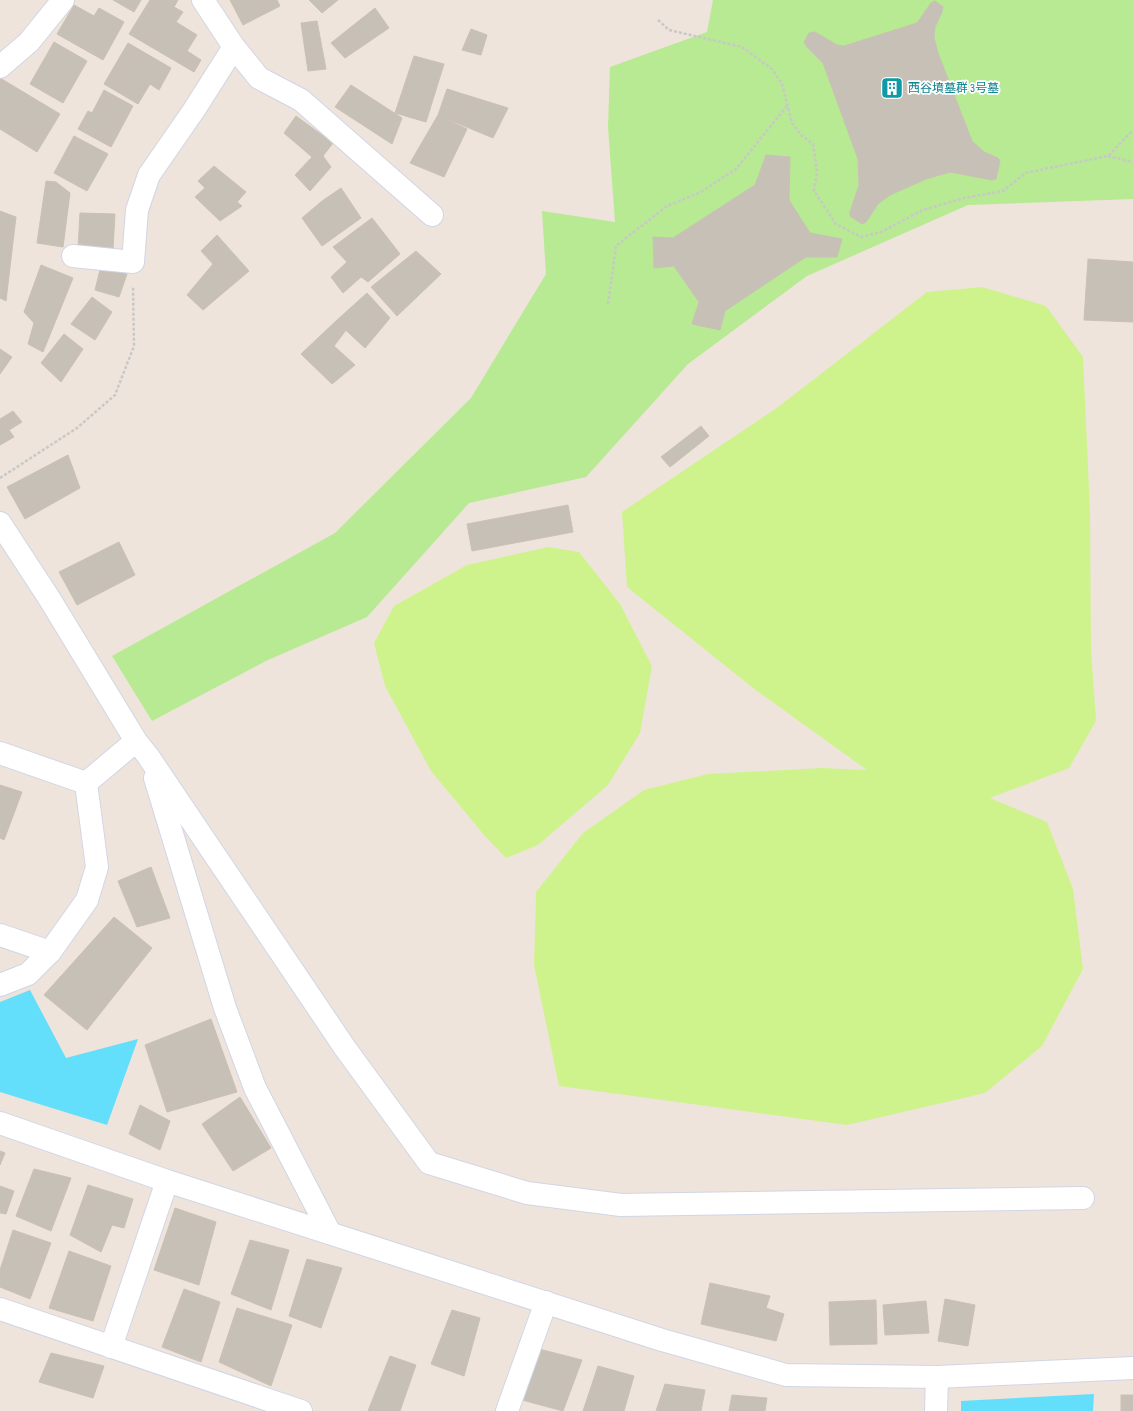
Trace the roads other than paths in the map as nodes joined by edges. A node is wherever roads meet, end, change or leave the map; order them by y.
1 (63, 0) edge
2 (203, 0) edge
3 (234, 48) junction
4 (0, 67) edge
5 (432, 215) dead end
6 (73, 256) dead end
7 (0, 523) edge
8 (142, 749) junction
9 (0, 752) edge
10 (86, 783) junction
11 (0, 935) edge
12 (50, 952) junction
13 (0, 986) edge
14 (0, 1123) edge
15 (167, 1181) junction
16 (1083, 1198) dead end
17 (330, 1232) junction
18 (546, 1302) junction
19 (0, 1309) edge
20 (111, 1347) junction
21 (1133, 1368) edge
22 (937, 1377) junction
23 (301, 1411) edge
24 (507, 1411) edge
25 (936, 1411) edge

1 - 4 street
2 - 3 street
3 - 5 street
3 - 6 street
7 - 8 street
8 - 10 street
8 - 16 street
8 - 17 street
9 - 10 street
10 - 12 street
11 - 12 street
12 - 13 street
14 - 15 street
15 - 17 street
15 - 20 street
17 - 18 street
18 - 22 street
18 - 24 street
19 - 20 street
20 - 23 street
21 - 22 street
22 - 25 street

